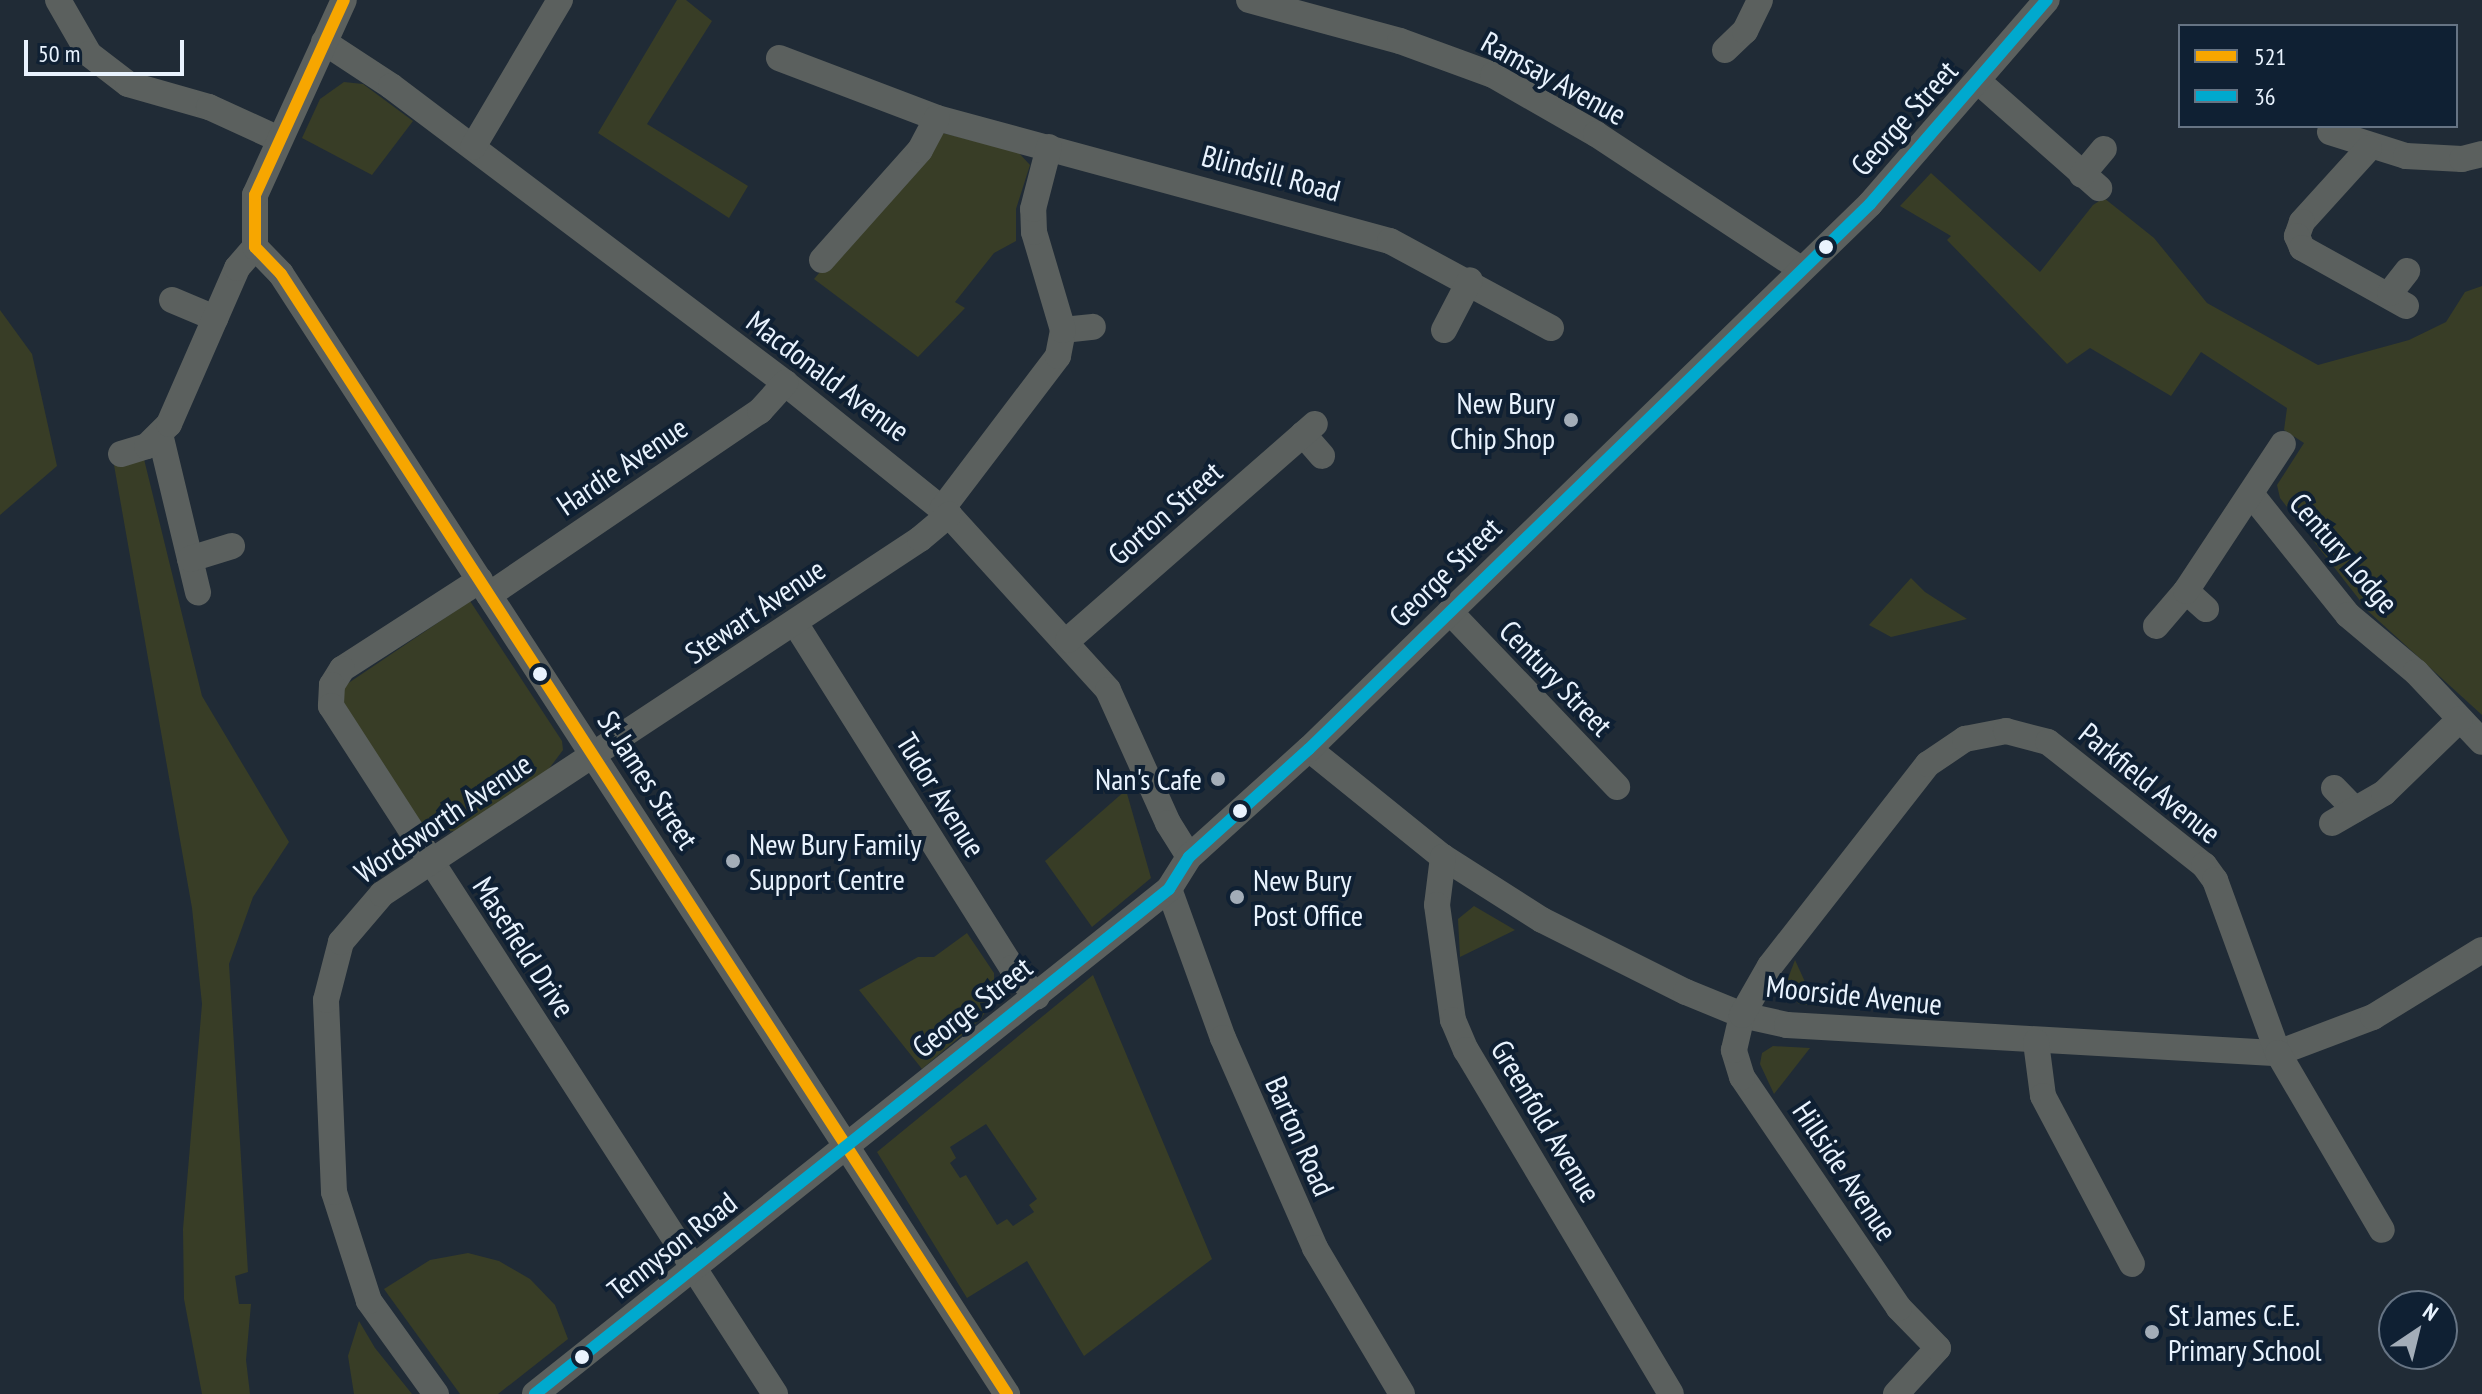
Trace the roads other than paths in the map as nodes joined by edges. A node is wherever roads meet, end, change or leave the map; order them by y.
1 (58, 0) edge
2 (344, 0) edge
3 (560, 0) edge
4 (1249, 0) edge
5 (1760, 0) edge
6 (2047, 0) edge
7 (324, 42) junction
8 (1739, 43) dead end
9 (779, 58) dead end
10 (1980, 83) junction
11 (937, 118) junction
12 (2330, 132) dead end
13 (279, 139) junction
14 (473, 147) junction
15 (1049, 147) junction
16 (2369, 148) junction
17 (2104, 149) dead end
18 (2482, 154) edge
19 (255, 247) junction
20 (822, 260) dead end
21 (1801, 269) junction
22 (2407, 271) dead end
23 (1470, 280) junction
24 (172, 300) dead end
25 (215, 318) junction
26 (1093, 327) dead end
27 (1551, 328) dead end
28 (1063, 330) junction
29 (1444, 330) dead end
30 (785, 383) junction
31 (160, 434) junction
32 (2283, 444) dead end
33 (121, 454) dead end
34 (1322, 456) dead end
35 (2251, 494) junction
36 (945, 512) junction
37 (232, 546) dead end
38 (190, 559) junction
39 (485, 588) junction
40 (2186, 591) junction
41 (198, 592) dead end
42 (2206, 609) dead end
43 (1450, 612) junction
44 (795, 623) junction
45 (2156, 626) dead end
46 (1068, 640) junction
47 (2460, 719) junction
48 (2482, 742) edge
49 (1309, 749) junction
50 (594, 756) junction
51 (1617, 787) dead end
52 (2334, 788) dead end
53 (2355, 810) junction
54 (2332, 823) dead end
55 (1189, 857) junction
56 (1443, 857) junction
57 (431, 861) junction
58 (1169, 889) junction
59 (2482, 950) edge
60 (1037, 997) junction
61 (1742, 1015) junction
62 (2036, 1042) junction
63 (2278, 1053) junction
64 (847, 1146) junction
65 (2382, 1230) dead end
66 (2132, 1264) dead end
67 (694, 1269) junction
68 (436, 1394) edge
69 (535, 1394) edge
70 (775, 1394) edge
71 (1007, 1394) edge
72 (1402, 1394) edge
73 (1671, 1394) edge
74 (1896, 1394) edge

1 - 13 street
2 - 7 street
3 - 14 street
4 - 21 street, Ramsay Avenue
5 - 8 street
6 - 10 street, George Street
7 - 13 street
7 - 14 street, Macdonald Avenue
9 - 11 street, Blindsill Road
10 - 17 street
10 - 21 street, George Street
11 - 15 street, Blindsill Road
11 - 20 street
12 - 16 street
13 - 19 street
14 - 30 street, Macdonald Avenue
15 - 23 street, Blindsill Road
15 - 28 street
16 - 18 street
16 - 22 street
19 - 25 street
19 - 39 street, St James Street
21 - 43 street, George Street
23 - 27 street, Blindsill Road
23 - 29 street
24 - 25 street
25 - 31 street
26 - 28 street
28 - 36 street
30 - 36 street, Macdonald Avenue
30 - 39 street, Hardie Avenue
31 - 33 street
31 - 38 street
32 - 35 street, Century Lodge
34 - 46 street, Gorton Street
35 - 40 street, Century Lodge
35 - 47 street, Century Lodge
36 - 44 street, Stewart Avenue
36 - 46 street, Macdonald Avenue
37 - 38 street
38 - 41 street
39 - 50 street, St James Street
39 - 57 street, Masefield Drive
40 - 42 street
40 - 45 street, Century Lodge
43 - 49 street, George Street
43 - 51 street, Century Street
44 - 50 street, Stewart Avenue
44 - 60 street, Tudor Avenue
46 - 55 street, Macdonald Avenue
47 - 48 street, Century Lodge
47 - 53 street
49 - 55 street, George Street
49 - 56 street, Moorside Avenue
50 - 57 street, Wordsworth Avenue
50 - 64 street, St James Street
52 - 53 street
53 - 54 street
55 - 58 street, George Street
56 - 61 street, Moorside Avenue
56 - 73 street, Greenfold Avenue
57 - 67 street, Masefield Drive
57 - 68 street, Wordsworth Avenue
58 - 60 street, George Street
58 - 72 street, Barton Road
59 - 63 street
60 - 64 street, George Street
61 - 62 street, Moorside Avenue
61 - 63 street, Parkfield Avenue
61 - 74 street, Hillside Avenue
62 - 63 street, Moorside Avenue
62 - 66 street
63 - 65 street, Parkfield Avenue
64 - 67 street, Tennyson Road
64 - 71 street, St James Street
67 - 69 street, Tennyson Road
67 - 70 street, Masefield Drive

